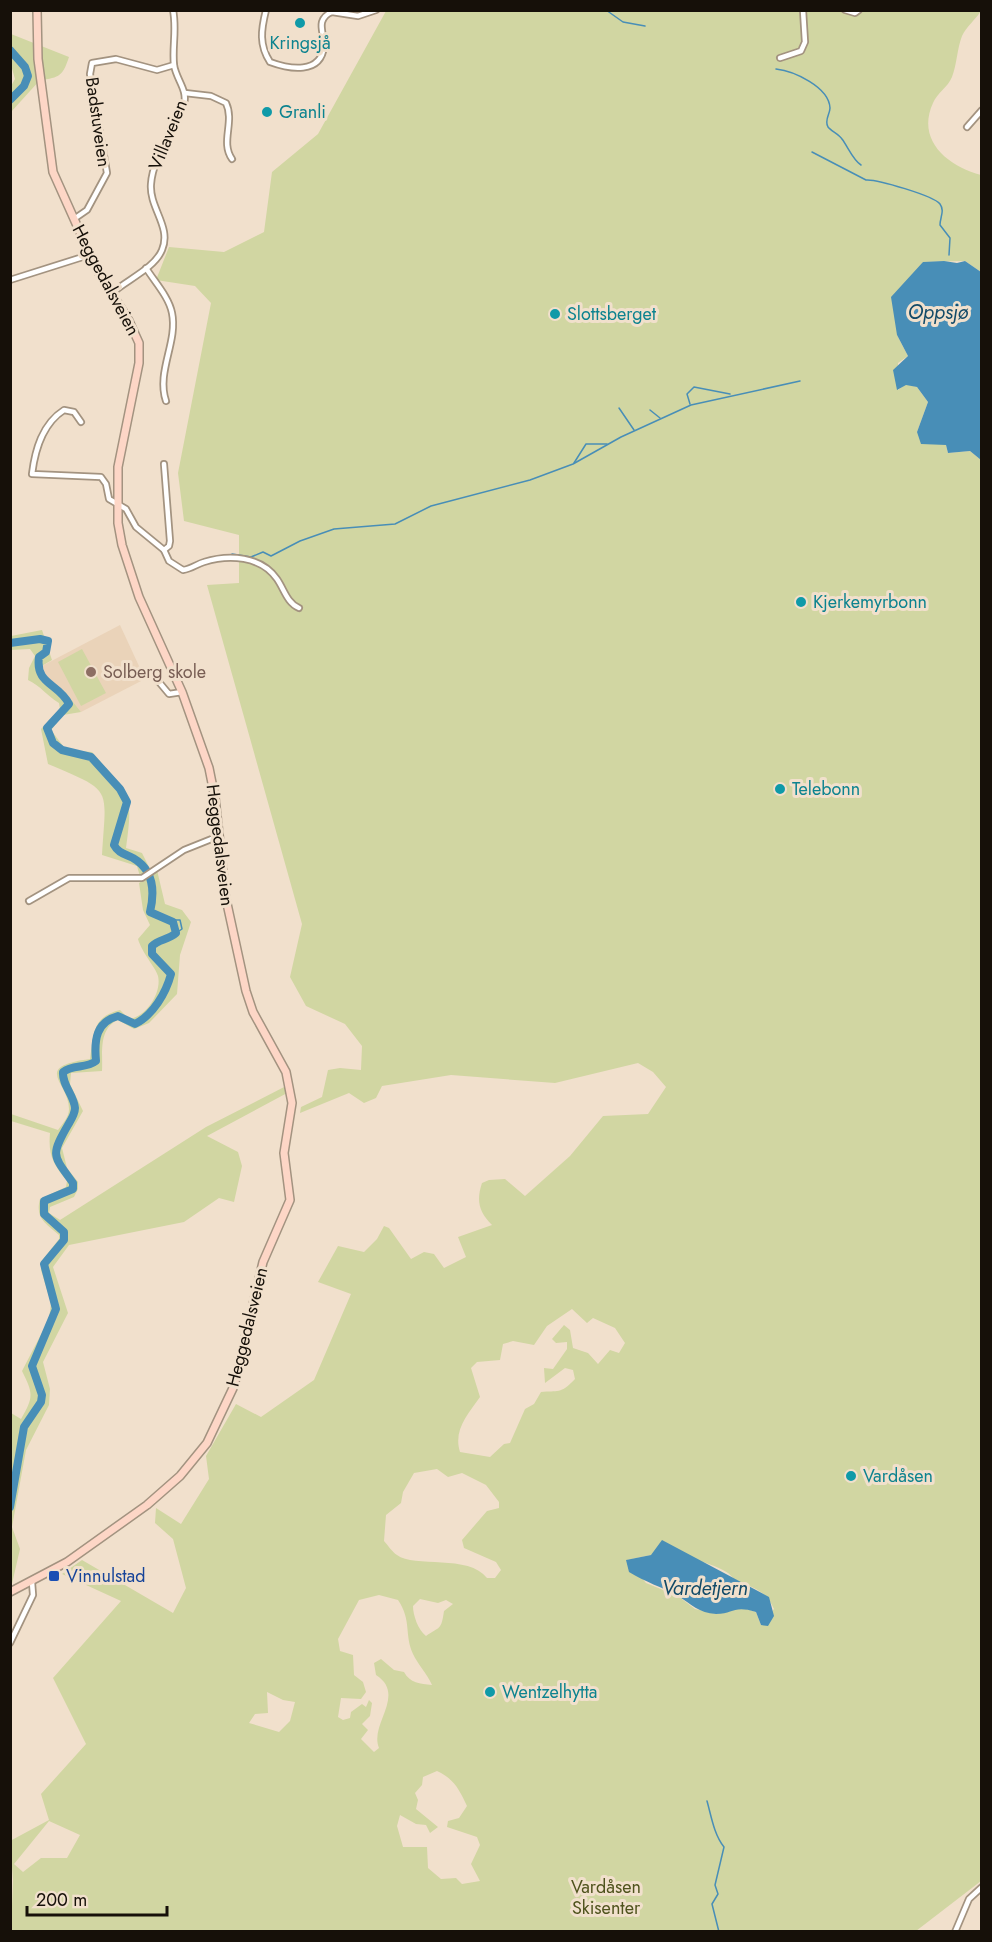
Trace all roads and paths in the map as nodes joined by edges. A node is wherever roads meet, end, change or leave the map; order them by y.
1 (37, 10) edge
2 (173, 10) edge
3 (266, 10) edge
4 (376, 10) edge
5 (803, 10) edge
6 (845, 10) edge
7 (859, 10) edge
8 (780, 58) dead end
9 (174, 65) junction
10 (185, 93) junction
11 (981, 110) edge
12 (967, 127) dead end
13 (232, 159) dead end
14 (74, 219) junction
15 (89, 255) junction
16 (146, 268) junction
17 (10, 280) edge
18 (111, 294) junction
19 (166, 401) dead end
20 (81, 422) dead end
21 (164, 464) dead end
22 (118, 505) junction
23 (164, 550) junction
24 (299, 608) dead end
25 (146, 672) dead end
26 (182, 692) junction
27 (219, 836) junction
28 (29, 901) dead end
29 (32, 1582) junction
30 (10, 1592) edge
31 (10, 1643) edge
32 (981, 1887) edge
33 (955, 1932) edge

1 - 14 main road, Heggedalsveien
2 - 9 street, Villaveien
3 - 4 street
5 - 8 street
6 - 7 street
9 - 10 street, Villaveien
9 - 14 street, Badstuveien
10 - 13 street, Villaveien
10 - 16 street, Villaveien
11 - 12 street
14 - 15 main road, Heggedalsveien
15 - 17 street
15 - 18 main road, Heggedalsveien
16 - 18 street, Villaveien
16 - 19 street
18 - 22 main road, Heggedalsveien
20 - 22 street
21 - 23 street
22 - 23 street
22 - 26 main road, Heggedalsveien
23 - 24 street
25 - 26 street
26 - 27 main road, Heggedalsveien
27 - 28 street
27 - 29 main road, Heggedalsveien
29 - 30 main road, Heggedalsveien
29 - 31 street
32 - 33 street

